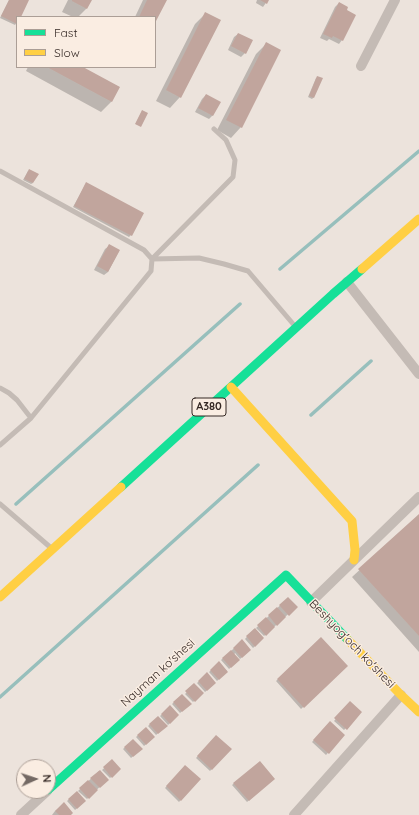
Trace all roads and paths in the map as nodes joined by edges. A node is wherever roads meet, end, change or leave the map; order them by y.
1 (394, 0) edge
2 (361, 66) dead end
3 (214, 129) dead end
4 (0, 171) edge
5 (419, 220) edge
6 (152, 259) junction
7 (347, 282) junction
8 (296, 327) junction
9 (419, 374) edge
10 (231, 387) junction
11 (0, 388) edge
12 (31, 418) junction
13 (0, 445) edge
14 (419, 497) edge
15 (0, 504) edge
16 (52, 549) junction
17 (354, 560) junction
18 (286, 575) joint
19 (0, 597) edge
20 (311, 602) junction
21 (400, 695) junction
22 (419, 712) edge
23 (56, 784) edge
24 (39, 799) edge
25 (21, 815) edge
26 (294, 815) edge

1 - 2 street
3 - 6 lane
4 - 6 lane
5 - 7 main road, A380
6 - 8 lane
6 - 12 lane
7 - 8 main road, A380
7 - 9 street
8 - 10 main road, A380
10 - 16 main road, A380
10 - 17 main road
11 - 12 lane
12 - 13 lane
14 - 17 street
15 - 16 lane
16 - 19 main road, A380
17 - 20 street
18 - 20 main road, Beshyog'och ko'shesi
18 - 23 main road, Nayman ko'shesi
20 - 21 main road, Beshyog'och ko'shesi
21 - 22 main road, Beshyog'och ko'shesi
21 - 26 street
24 - 25 street, Nayman ko'shesi

